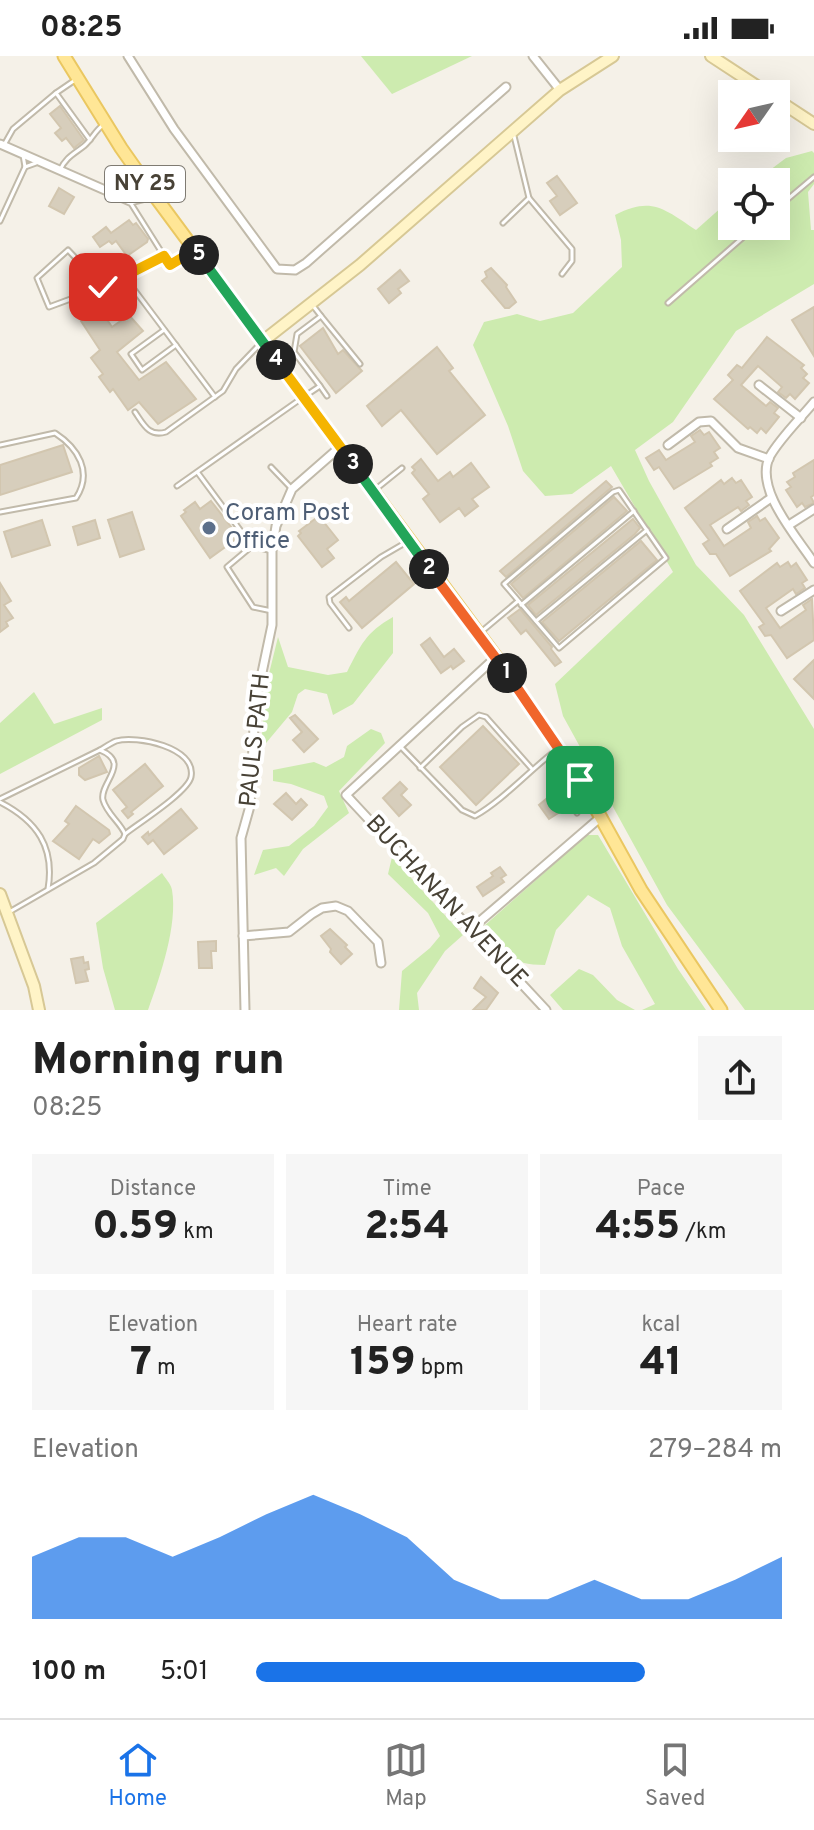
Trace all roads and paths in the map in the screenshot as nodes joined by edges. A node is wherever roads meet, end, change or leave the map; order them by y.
1 (64, 56) edge
2 (128, 56) edge
3 (533, 56) edge
4 (613, 56) edge
5 (711, 56) edge
6 (77, 78) junction
7 (748, 80) edge
8 (506, 87) dead end
9 (560, 90) junction
10 (56, 93) junction
11 (790, 108) edge
12 (105, 124) junction
13 (814, 124) edge
14 (513, 133) junction
15 (90, 140) junction
16 (2, 144) edge
17 (20, 152) junction
18 (40, 161) junction
19 (25, 167) junction
20 (60, 170) junction
21 (814, 177) edge
22 (154, 195) junction
23 (790, 197) edge
24 (529, 198) junction
25 (130, 201) junction
26 (0, 221) edge
27 (503, 223) dead end
28 (740, 240) edge
29 (195, 250) junction
30 (164, 256) junction
31 (562, 274) dead end
32 (124, 276) junction
33 (103, 287) junction
34 (668, 303) dead end
35 (312, 304) junction
36 (321, 316) junction
37 (164, 330) junction
38 (263, 341) junction
39 (176, 345) junction
40 (294, 352) junction
41 (279, 364) junction
42 (360, 364) dead end
43 (759, 385) dead end
44 (320, 386) junction
45 (327, 396) dead end
46 (215, 397) junction
47 (304, 397) junction
48 (814, 402) edge
49 (135, 412) dead end
50 (801, 418) junction
51 (0, 445) edge
52 (668, 445) dead end
53 (340, 447) junction
54 (769, 459) junction
55 (271, 467) dead end
56 (402, 468) dead end
57 (198, 473) junction
58 (177, 486) dead end
59 (292, 489) junction
60 (373, 492) junction
61 (771, 498) junction
62 (814, 509) edge
63 (634, 511) junction
64 (0, 512) edge
65 (789, 525) junction
66 (727, 529) dead end
67 (647, 530) junction
68 (409, 541) junction
69 (252, 546) junction
70 (272, 551) junction
71 (814, 563) edge
72 (814, 590) edge
73 (520, 603) junction
74 (272, 611) junction
75 (781, 611) dead end
76 (536, 621) junction
77 (349, 628) dead end
78 (478, 635) junction
79 (496, 657) junction
80 (399, 745) junction
81 (559, 748) junction
82 (100, 750) junction
83 (419, 768) junction
84 (532, 769) junction
85 (579, 779) junction
86 (0, 801) edge
87 (577, 813) dead end
88 (602, 816) junction
89 (125, 834) junction
90 (48, 889) junction
91 (0, 894) edge
92 (8, 913) junction
93 (472, 928) junction
94 (243, 936) junction
95 (381, 963) dead end
96 (39, 1010) edge
97 (245, 1010) edge
98 (546, 1010) edge
99 (721, 1010) edge

1 - 6 main road, NY 25
2 - 8 street
3 - 9 street
4 - 9 street
5 - 7 street
6 - 10 lane
6 - 12 main road, NY 25
9 - 14 street
10 - 15 lane
10 - 16 lane
11 - 13 street
12 - 15 lane
12 - 22 main road, NY 25
14 - 24 lane
14 - 35 street
15 - 20 lane
16 - 17 street
17 - 18 street
17 - 19 lane
18 - 19 lane
18 - 20 street
19 - 26 lane
20 - 25 street
21 - 23 lane
22 - 25 street
22 - 29 main road, NY 25
24 - 27 lane
24 - 31 lane
25 - 30 lane
28 - 34 lane
29 - 30 lane
29 - 38 main road, NY 25
30 - 32 lane
32 - 33 lane
32 - 37 lane
33 - 33 lane
35 - 36 lane
35 - 38 street
36 - 40 lane
36 - 42 lane
37 - 39 lane
37 - 39 lane
38 - 41 main road, NY 25
38 - 46 lane
39 - 46 lane
40 - 41 lane
40 - 44 lane
41 - 47 main road, NY 25
43 - 50 street
44 - 45 lane
44 - 47 lane
46 - 49 lane
47 - 53 main road, NY 25
47 - 57 lane
48 - 50 street
50 - 54 street
51 - 64 lane
52 - 54 street
53 - 59 street, PAULS PATH
53 - 60 main road, NY 25
54 - 61 street
55 - 59 lane
56 - 60 lane
57 - 58 lane
57 - 69 lane
59 - 70 street, PAULS PATH
60 - 68 main road, NY 25
61 - 65 street
61 - 66 street
62 - 65 street
63 - 67 lane
63 - 73 lane
63 - 73 lane
65 - 71 street
67 - 76 lane
67 - 76 lane
68 - 77 lane
68 - 78 main road, NY 25
69 - 70 lane
69 - 74 lane
70 - 74 street, PAULS PATH
72 - 75 street
73 - 76 lane
73 - 78 lane
74 - 94 street, PAULS PATH
78 - 79 main road, NY 25
79 - 80 street
79 - 81 main road, NY 25
80 - 83 lane
80 - 93 street, BUCHANAN AVENUE
81 - 84 lane
81 - 85 main road, NY 25
82 - 86 lane
82 - 89 lane
82 - 89 lane
83 - 84 lane
83 - 84 lane
85 - 87 lane
85 - 88 main road, NY 25
86 - 90 lane
88 - 93 street
88 - 99 main road, NY 25
89 - 90 lane
90 - 92 lane
91 - 92 street
92 - 96 street
93 - 98 street, BUCHANAN AVENUE
94 - 95 street
94 - 97 street, PAULS PATH

